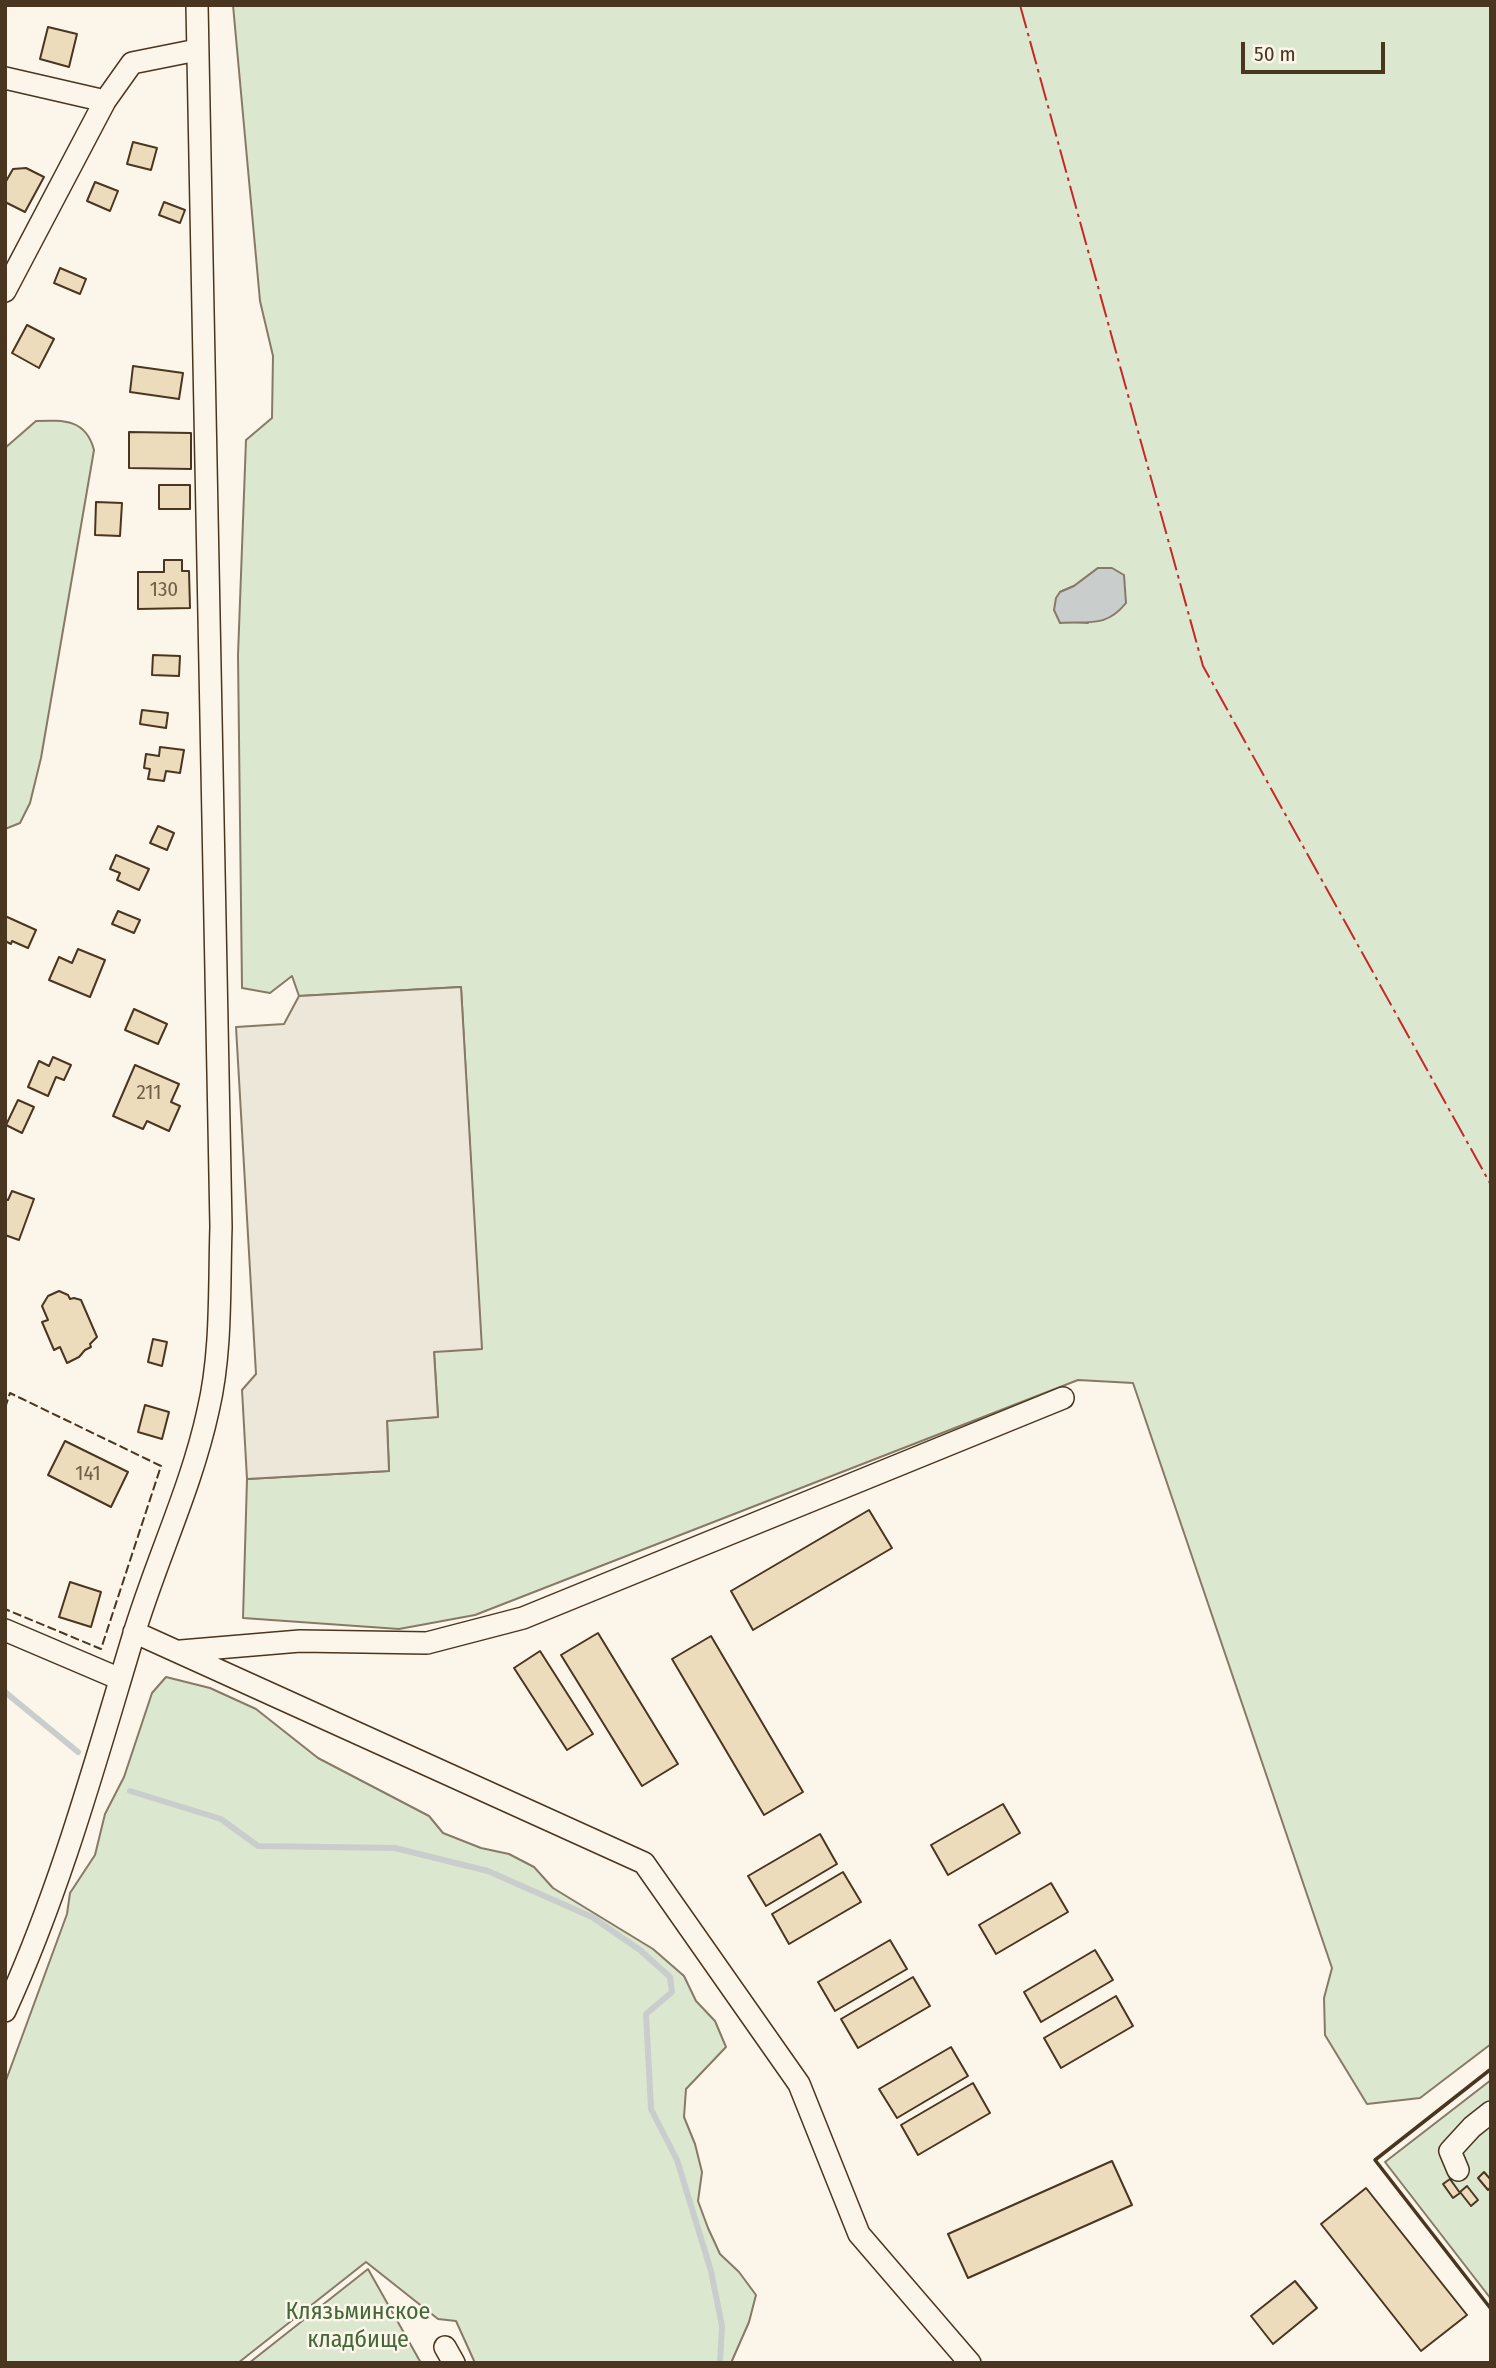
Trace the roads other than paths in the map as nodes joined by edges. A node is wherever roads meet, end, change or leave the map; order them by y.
1 (197, 5) edge
2 (197, 50) junction
3 (5, 78) edge
4 (105, 101) junction
5 (5, 290) edge
6 (1063, 1398) dead end
7 (5, 1630) edge
8 (134, 1632) junction
9 (179, 1651) junction
10 (120, 1679) junction
11 (5, 2011) edge
12 (1491, 2112) edge
13 (1458, 2170) dead end
14 (970, 2363) edge

1 - 2 street
2 - 4 street
2 - 8 street
3 - 4 street
4 - 5 street
6 - 9 street
7 - 10 street
8 - 9 street
8 - 10 street
9 - 14 street
10 - 11 street
12 - 13 street

